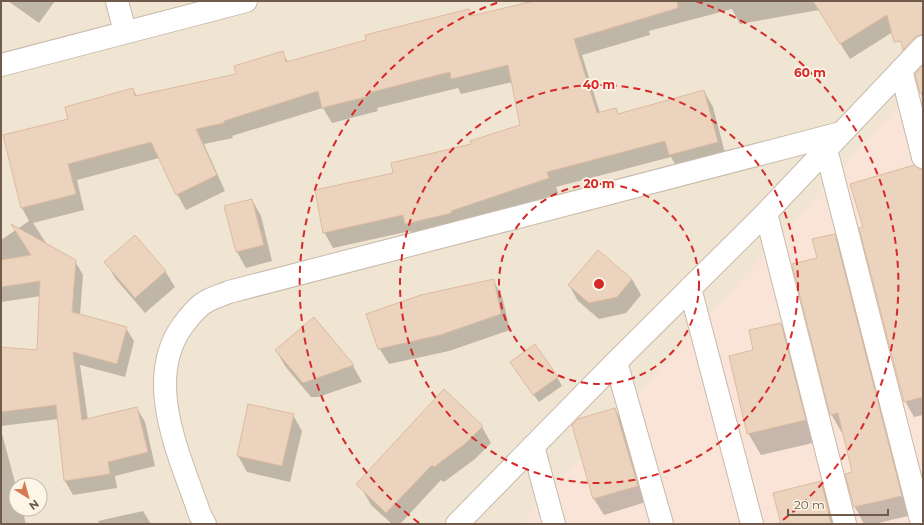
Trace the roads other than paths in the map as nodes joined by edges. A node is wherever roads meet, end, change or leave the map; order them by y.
1 (117, 1) edge
2 (246, 1) edge
3 (124, 32) junction
4 (923, 47) edge
5 (1, 65) edge
6 (901, 70) junction
7 (841, 133) junction
8 (826, 149) junction
9 (923, 156) edge
10 (766, 213) junction
11 (690, 288) junction
12 (616, 362) junction
13 (533, 446) junction
14 (205, 524) edge
15 (457, 524) edge
16 (554, 524) edge
17 (662, 524) edge
18 (752, 524) edge
19 (845, 524) edge
20 (922, 524) edge

1 - 3 street
2 - 3 street
3 - 5 street
4 - 6 street
6 - 7 street
6 - 9 street
7 - 8 street
7 - 14 street
8 - 10 street
8 - 20 street
10 - 11 street
10 - 19 street
11 - 12 street
11 - 18 street
12 - 13 street
12 - 17 street
13 - 15 street
13 - 16 street

